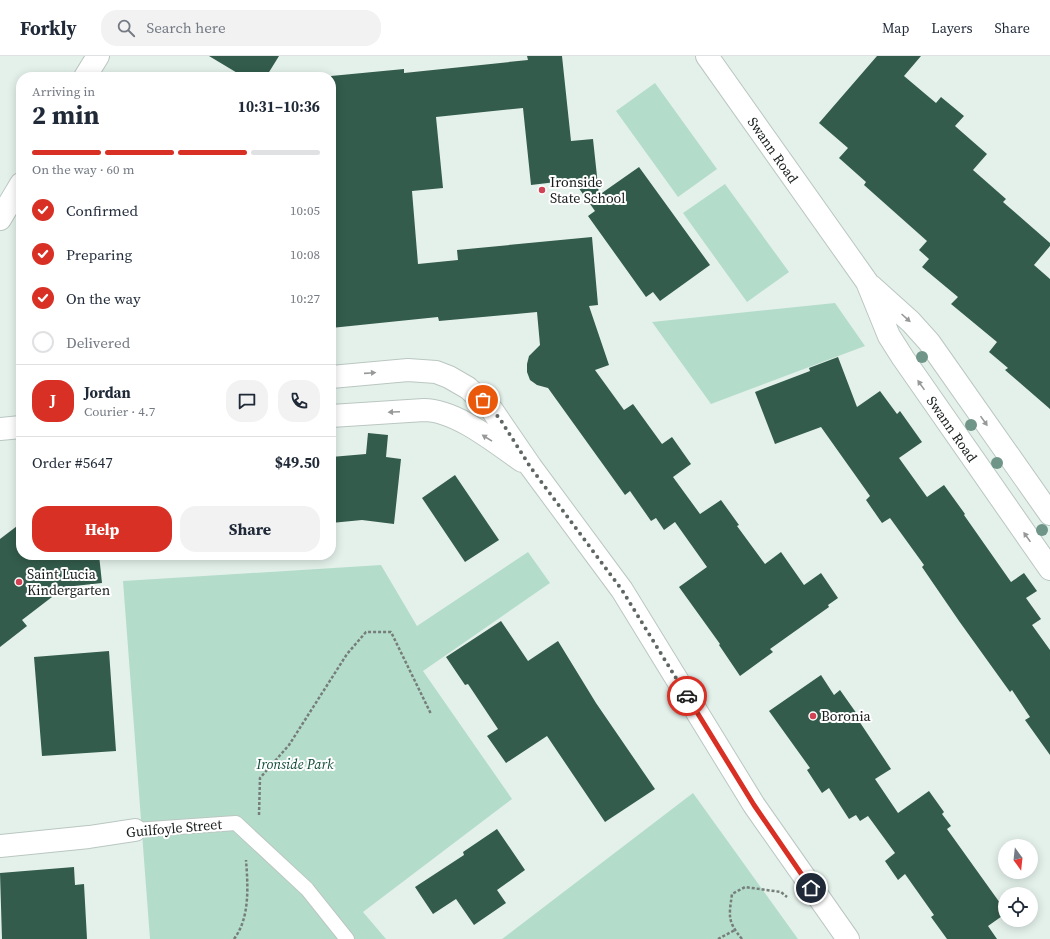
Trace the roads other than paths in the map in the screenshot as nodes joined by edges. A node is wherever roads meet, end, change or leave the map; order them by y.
1 (98, 56) edge
2 (707, 56) edge
3 (88, 72) edge
4 (16, 193) edge
5 (0, 220) edge
6 (867, 282) junction
7 (336, 377) edge
8 (336, 416) edge
9 (531, 468) junction
10 (1050, 514) edge
11 (1050, 569) edge
12 (135, 830) joint
13 (0, 846) edge
14 (347, 939) edge
15 (848, 939) edge

1 - 3 street
2 - 6 street, Swann Road
4 - 5 street
6 -> 10 street, Swann Road
11 -> 6 street, Swann Road
7 -> 9 street
9 -> 8 street
9 - 15 street
12 - 13 street, Guilfoyle Street
12 - 14 lane, Guilfoyle Street

